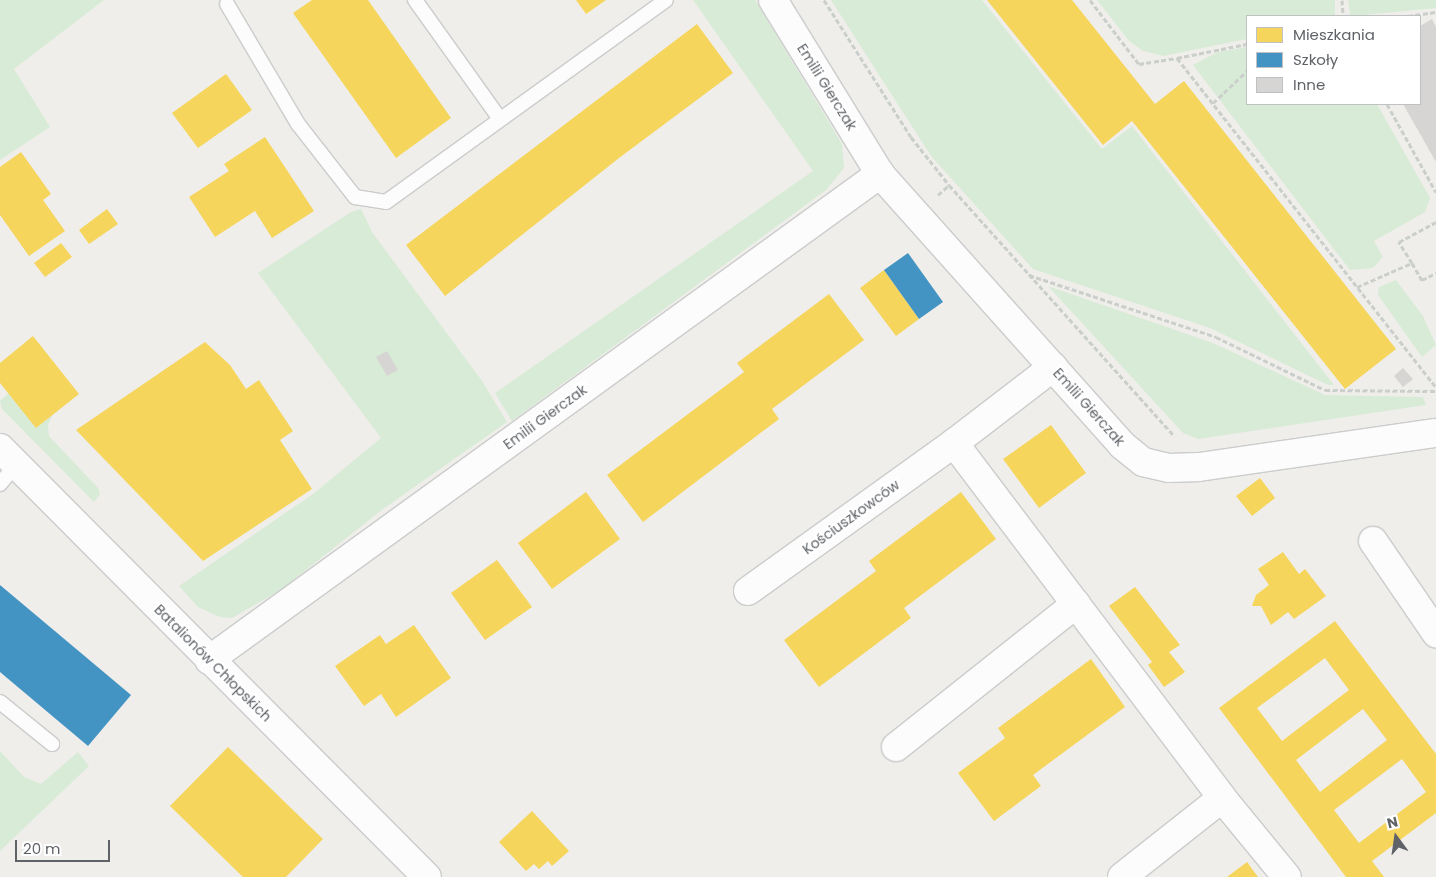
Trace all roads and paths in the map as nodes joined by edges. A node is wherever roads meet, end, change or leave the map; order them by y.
1 (416, 0) edge
2 (666, 0) edge
3 (773, 0) edge
4 (824, 0) edge
5 (1090, 0) edge
6 (1342, 0) edge
7 (227, 4) dead end
8 (1436, 12) edge
9 (1343, 15) edge
10 (1415, 15) edge
11 (1246, 44) edge
12 (1176, 58) junction
13 (1246, 72) edge
14 (1213, 104) junction
15 (1388, 105) edge
16 (500, 119) junction
17 (880, 174) junction
18 (1436, 192) edge
19 (1436, 222) edge
20 (1412, 263) junction
21 (1436, 273) edge
22 (1027, 274) junction
23 (1357, 287) junction
24 (1053, 367) junction
25 (1436, 387) edge
26 (1436, 391) edge
27 (1436, 432) edge
28 (1177, 439) dead end
29 (954, 443) junction
30 (5, 465) edge
31 (1373, 541) dead end
32 (748, 590) dead end
33 (1076, 604) junction
34 (1436, 633) edge
35 (209, 660) junction
36 (0, 702) edge
37 (52, 744) dead end
38 (896, 747) dead end
39 (1222, 798) junction
40 (427, 877) edge
41 (1122, 877) edge
42 (1287, 877) edge

1 - 16 lane
2 - 16 lane
3 - 17 street, Emilii Gierczak
4 - 22 path
5 - 12 path
6 - 9 path
7 - 16 lane
8 - 10 path
11 - 12 path
12 - 14 path
13 - 14 path
14 - 23 path
15 - 18 path
17 - 24 street, Emilii Gierczak
17 - 35 street, Emilii Gierczak
19 - 20 path
20 - 21 path
20 - 23 path
22 - 26 path
22 - 28 path
23 - 25 path
24 - 27 street, Emilii Gierczak
24 - 29 street, Kościuszkowców
29 - 32 street, Kościuszkowców
29 - 33 street
30 - 35 street, Batalionów Chłopskich
31 - 34 street
33 - 38 street
33 - 39 street
35 - 40 street, Batalionów Chłopskich
36 - 37 lane
39 - 41 street
39 - 42 street

